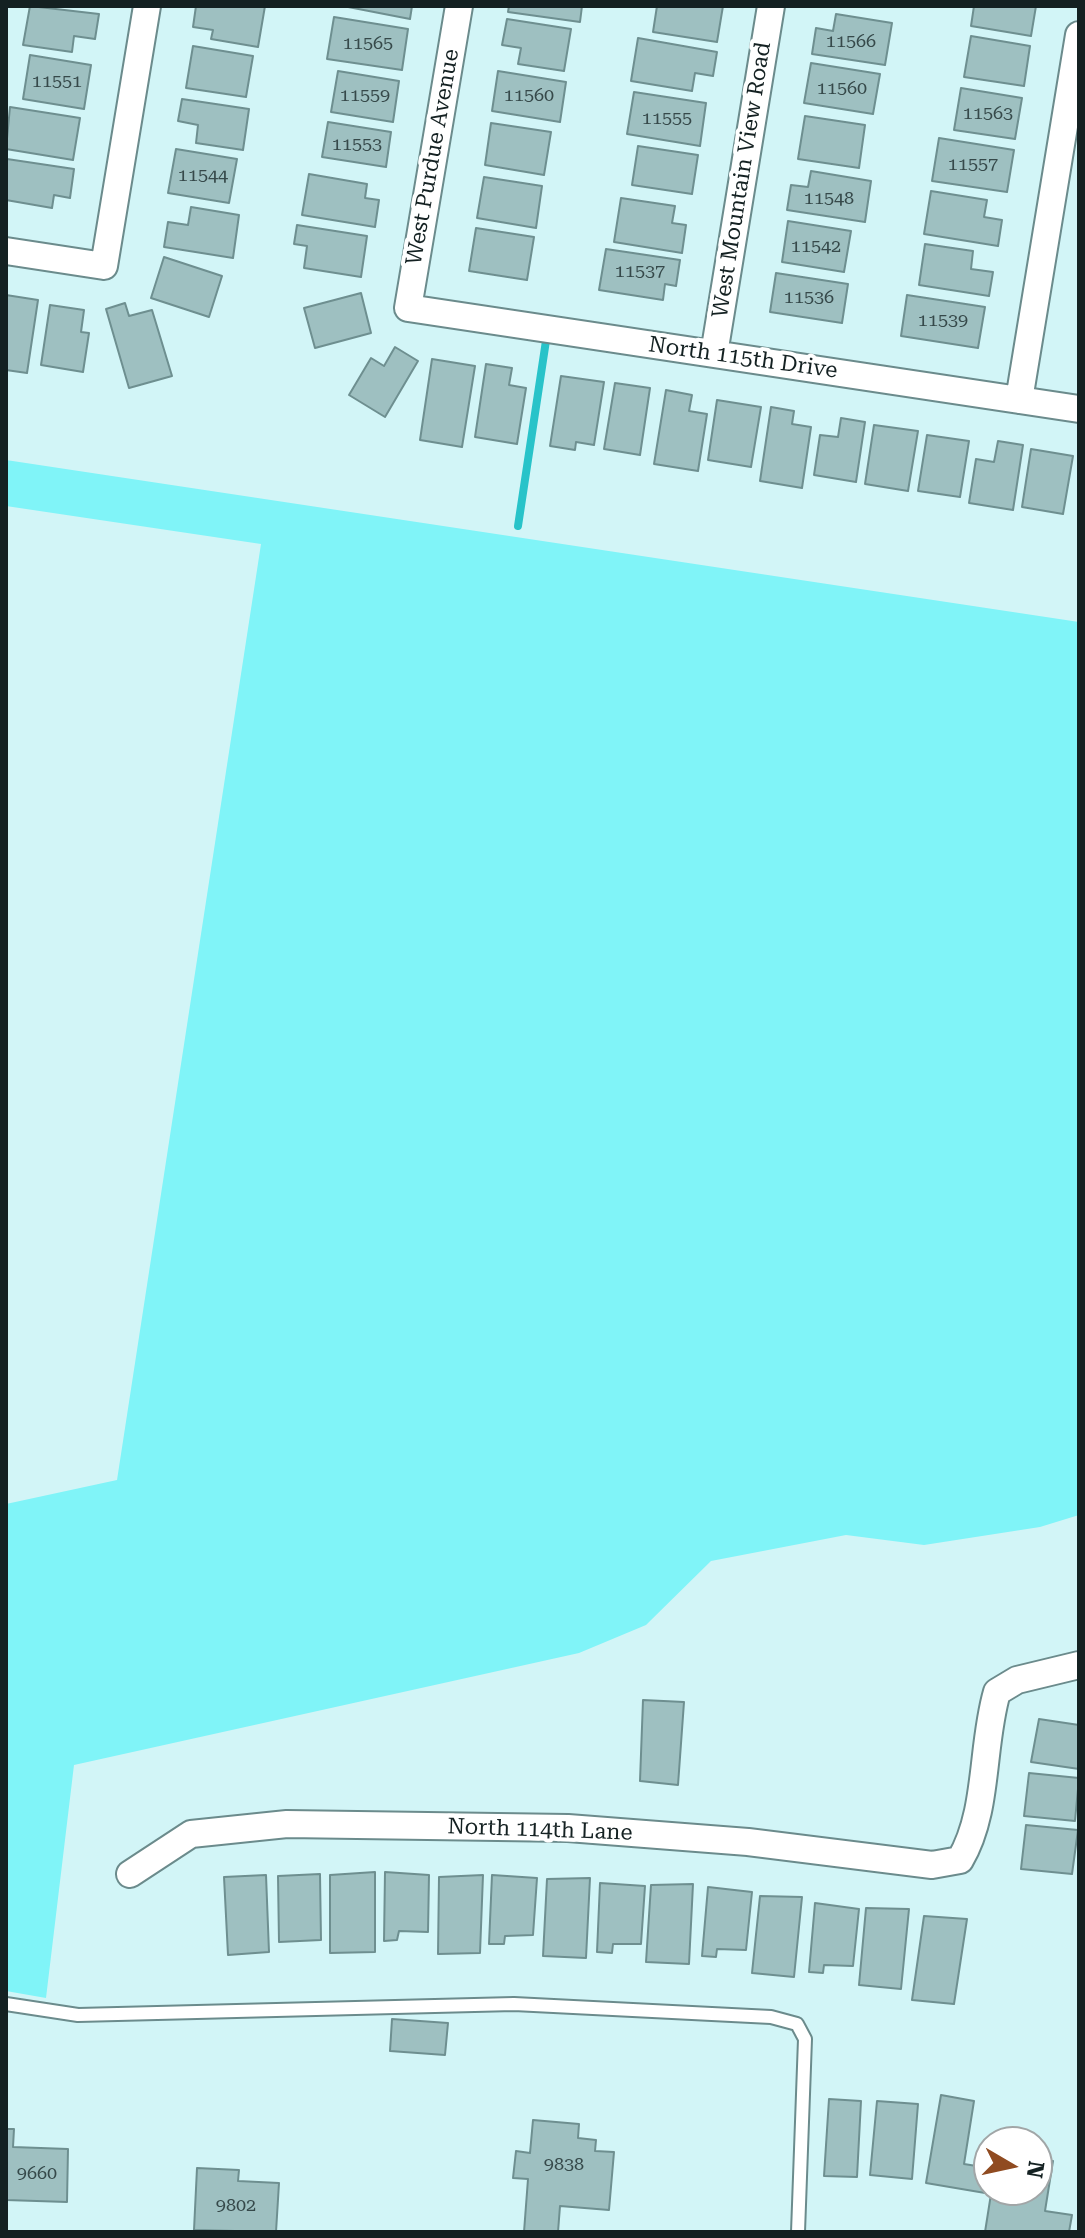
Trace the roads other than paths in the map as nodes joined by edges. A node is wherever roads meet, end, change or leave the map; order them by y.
1 (147, 6) edge
2 (459, 6) edge
3 (771, 6) edge
4 (1079, 35) edge
5 (6, 251) edge
6 (408, 308) joint
7 (714, 354) junction
8 (1019, 400) junction
9 (1079, 409) edge
10 (1079, 1665) edge
11 (130, 1874) dead end
12 (6, 2004) edge
13 (798, 2232) edge

1 - 5 street
2 - 6 street, West Purdue Avenue
3 - 7 street, West Mountain View Road
4 - 8 street
6 - 7 street, North 115th Drive
7 - 8 street, North 115th Drive
8 - 9 street, North 115th Drive
10 - 11 street, North 114th Lane
12 - 13 lane

